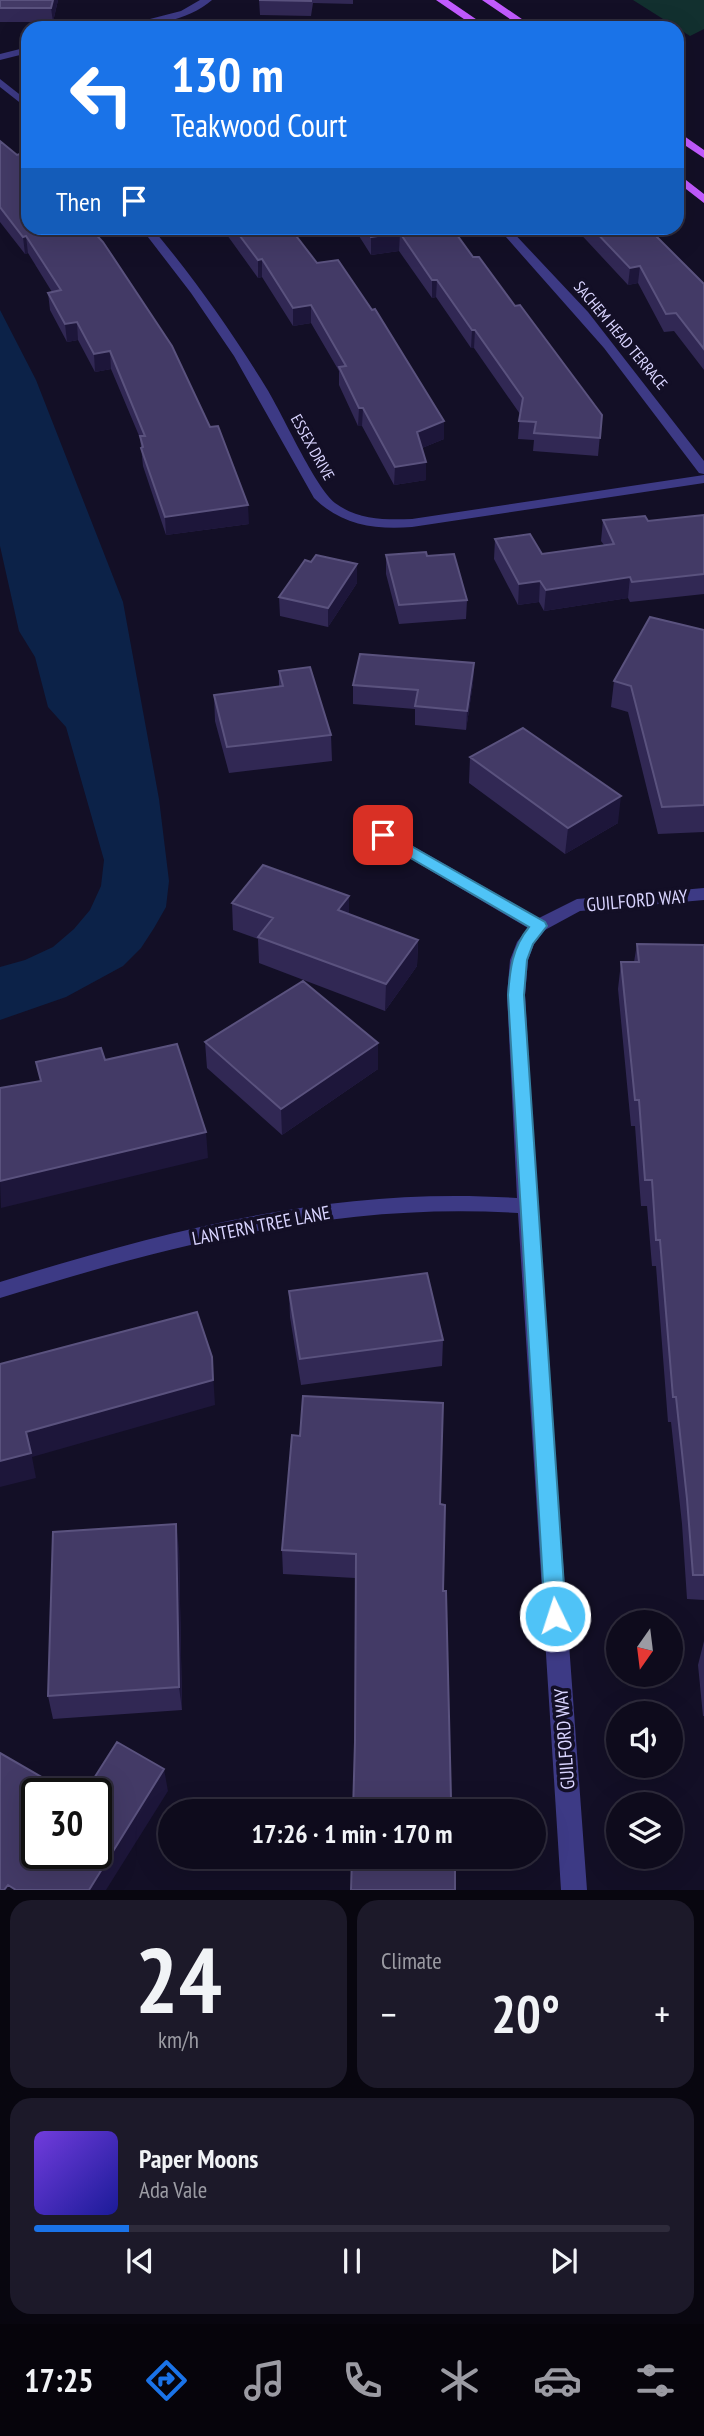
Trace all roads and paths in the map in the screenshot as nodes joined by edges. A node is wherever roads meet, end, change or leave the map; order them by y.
1 (207, 0) edge
2 (441, 0) edge
3 (487, 0) edge
4 (150, 21) edge
5 (473, 21) edge
6 (519, 21) edge
7 (21, 52) edge
8 (0, 57) edge
9 (0, 82) edge
10 (21, 100) edge
11 (684, 139) edge
12 (704, 155) edge
13 (684, 182) edge
14 (704, 200) edge
15 (151, 235) edge
16 (510, 235) edge
17 (704, 470) edge
18 (704, 479) edge
19 (383, 835) dead end
20 (704, 894) edge
21 (539, 926) junction
22 (527, 1206) junction
23 (0, 1290) edge
24 (574, 1890) edge

1 - 4 street
2 - 5 main road
3 - 6 main road
7 - 8 street
9 - 10 street
11 - 12 main road
13 - 14 main road
15 - 18 street, ESSEX DRIVE
16 - 17 street, SACHEM HEAD TERRACE
19 - 21 street
20 - 21 street, GUILFORD WAY
21 - 22 street, GUILFORD WAY
22 - 23 street, LANTERN TREE LANE
22 - 24 street, GUILFORD WAY

